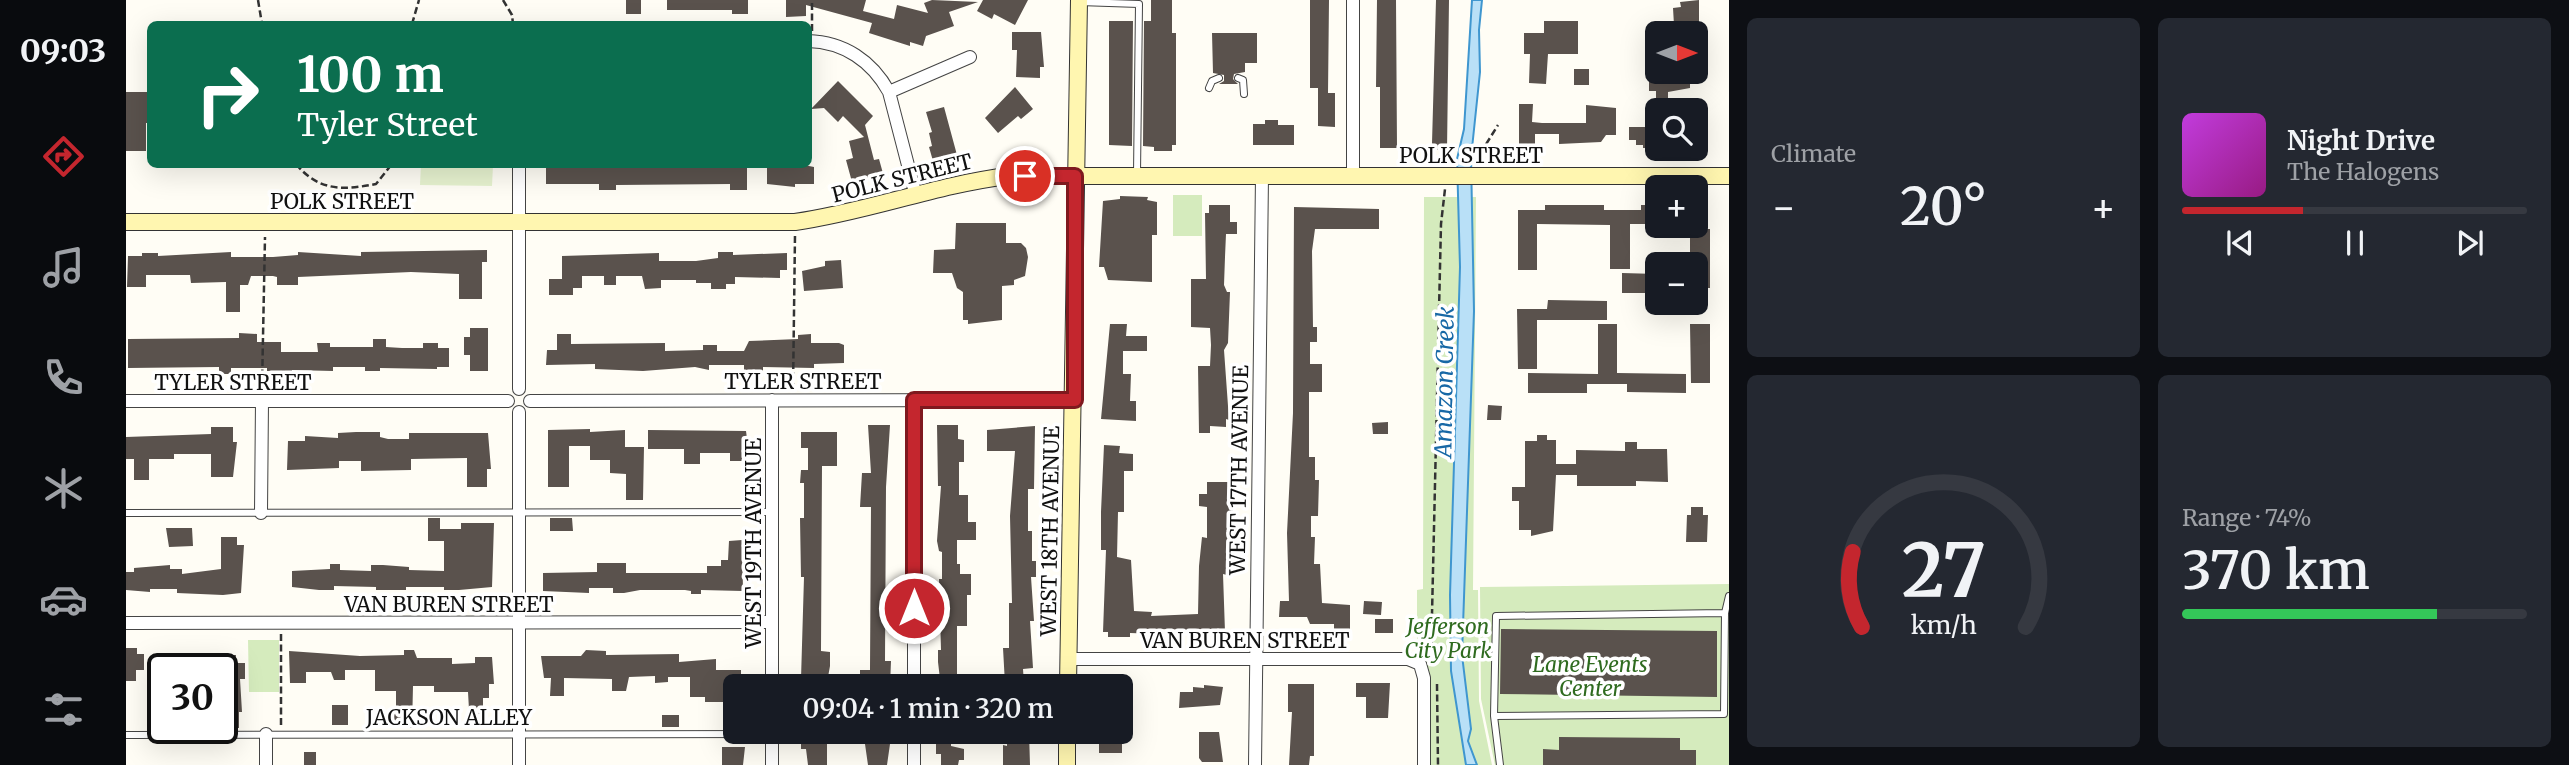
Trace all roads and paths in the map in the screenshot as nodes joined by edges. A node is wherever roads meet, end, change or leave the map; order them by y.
1 (258, 0) edge
2 (419, 0) edge
3 (503, 0) edge
4 (812, 0) edge
5 (1353, 0) edge
6 (1079, 1) edge
7 (262, 21) edge
8 (413, 21) edge
9 (513, 21) edge
10 (811, 21) edge
11 (812, 41) edge
12 (970, 57) dead end
13 (1219, 78) dead end
14 (1238, 78) dead end
15 (1209, 88) dead end
16 (889, 92) junction
17 (1244, 94) dead end
18 (1498, 125) dead end
19 (299, 168) edge
20 (389, 168) edge
21 (519, 168) edge
22 (1479, 170) junction
23 (1075, 176) junction
24 (1137, 176) junction
25 (1262, 176) junction
26 (1353, 176) junction
27 (1449, 176) junction
28 (1729, 176) edge
29 (916, 196) junction
30 (126, 222) edge
31 (265, 222) junction
32 (519, 222) junction
33 (795, 222) junction
34 (519, 389) junction
35 (772, 400) junction
36 (793, 400) junction
37 (914, 400) junction
38 (1075, 400) junction
39 (126, 401) edge
40 (262, 401) junction
41 (508, 401) junction
42 (530, 401) junction
43 (519, 412) junction
44 (772, 512) junction
45 (126, 513) edge
46 (261, 513) junction
47 (519, 513) junction
48 (1729, 596) edge
49 (1725, 613) junction
50 (772, 622) junction
51 (126, 623) edge
52 (281, 623) junction
53 (519, 623) junction
54 (1068, 659) junction
55 (1256, 659) junction
56 (1426, 665) junction
57 (772, 674) edge
58 (914, 674) edge
59 (1068, 674) edge
60 (1436, 677) dead end
61 (1494, 716) junction
62 (723, 733) edge
63 (265, 734) junction
64 (281, 734) junction
65 (126, 735) edge
66 (519, 735) junction
67 (772, 744) edge
68 (914, 744) edge
69 (1067, 744) edge
70 (266, 765) edge
71 (519, 765) edge
72 (772, 765) edge
73 (914, 765) edge
74 (1067, 765) edge
75 (1255, 765) edge
76 (1424, 765) edge
77 (1438, 765) edge
78 (1500, 765) edge

1 - 7 path
2 - 8 path
3 - 9 path
4 - 10 path
5 - 26 street
6 - 23 street, WEST 18TH AVENUE
6 - 24 lane
11 - 16 street
12 - 16 street
13 - 15 lane
14 - 17 lane
16 - 29 street
18 - 22 path
19 - 20 path
21 - 32 street
22 - 27 street, POLK STREET
22 - 28 street, POLK STREET
23 - 24 street, POLK STREET
23 - 29 street, POLK STREET
23 - 38 street, WEST 18TH AVENUE
24 - 25 street, POLK STREET
25 - 26 street, POLK STREET
25 - 55 street, WEST 17TH AVENUE
26 - 27 street, POLK STREET
27 - 56 path
29 - 33 street, POLK STREET
30 - 31 street, POLK STREET
31 - 32 street, POLK STREET
31 - 40 path
32 - 33 street, POLK STREET
32 - 34 street
33 - 36 path
34 - 41 street
34 - 42 street
35 - 36 street, TYLER STREET
35 - 42 street, TYLER STREET
35 - 44 street, WEST 19TH AVENUE
36 - 37 street, TYLER STREET
37 - 38 street, TYLER STREET
37 - 58 street
38 - 54 street, WEST 18TH AVENUE
39 - 40 street, TYLER STREET
40 - 41 street, TYLER STREET
40 - 46 street
41 - 43 street
42 - 43 street
43 - 47 street
44 - 47 lane
44 - 50 street, WEST 19TH AVENUE
45 - 46 lane
46 - 47 lane
47 - 53 street
48 - 49 lane
49 - 61 lane
49 - 61 lane
50 - 53 street, VAN BUREN STREET
50 - 57 street, WEST 19TH AVENUE
51 - 52 street, VAN BUREN STREET
52 - 53 street, VAN BUREN STREET
52 - 64 path
53 - 66 street
54 - 55 street, VAN BUREN STREET
54 - 59 street, WEST 18TH AVENUE
55 - 56 street, VAN BUREN STREET
55 - 75 street, WEST 17TH AVENUE
56 - 76 street
60 - 77 path
61 - 78 lane
62 - 66 lane, JACKSON ALLEY
63 - 64 lane, JACKSON ALLEY
63 - 65 lane, JACKSON ALLEY
63 - 70 street
64 - 66 lane, JACKSON ALLEY
66 - 71 street
67 - 72 street
68 - 73 street
69 - 74 street

